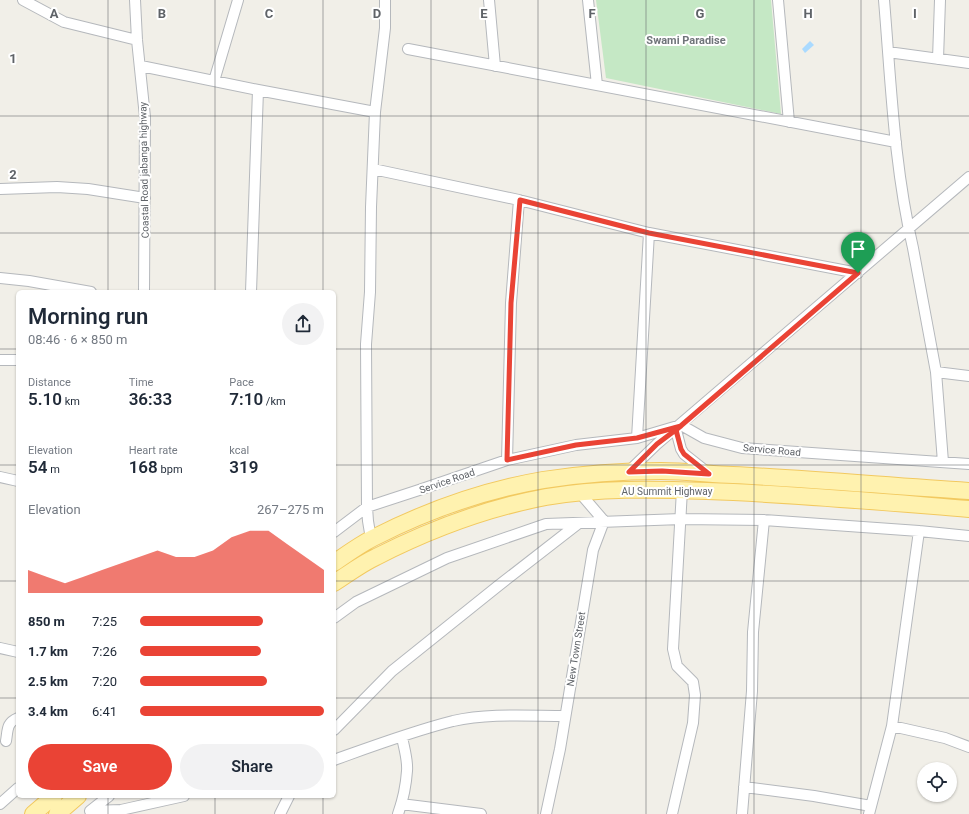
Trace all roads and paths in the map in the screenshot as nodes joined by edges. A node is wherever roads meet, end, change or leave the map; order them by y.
1 (23, 0) edge
2 (135, 0) edge
3 (238, 0) edge
4 (385, 0) edge
5 (489, 0) edge
6 (588, 0) edge
7 (778, 0) edge
8 (884, 0) edge
9 (940, 0) edge
10 (137, 40) junction
11 (408, 49) dead end
12 (888, 52) junction
13 (938, 59) junction
14 (969, 63) edge
15 (140, 66) junction
16 (495, 66) junction
17 (214, 81) junction
18 (596, 85) junction
19 (258, 90) junction
20 (375, 112) junction
21 (789, 122) junction
22 (896, 142) junction
23 (373, 169) junction
24 (969, 177) edge
25 (0, 189) edge
26 (145, 198) junction
27 (520, 200) junction
28 (908, 228) junction
29 (649, 233) junction
30 (858, 273) junction
31 (0, 278) edge
32 (81, 290) edge
33 (144, 290) edge
34 (251, 290) edge
35 (0, 360) edge
36 (16, 360) edge
37 (936, 372) junction
38 (969, 376) edge
39 (678, 428) junction
40 (637, 438) junction
41 (507, 460) junction
42 (944, 462) junction
43 (969, 464) edge
44 (629, 472) junction
45 (709, 474) junction
46 (0, 477) edge
47 (16, 481) edge
48 (682, 490) junction
49 (969, 491) edge
50 (580, 493) junction
51 (367, 507) junction
52 (969, 509) edge
53 (681, 519) junction
54 (764, 520) junction
55 (604, 521) junction
56 (579, 523) junction
57 (336, 530) edge
58 (919, 531) junction
59 (969, 536) edge
60 (371, 539) junction
61 (336, 562) edge
62 (336, 582) edge
63 (336, 617) edge
64 (0, 648) edge
65 (16, 652) edge
66 (566, 716) junction
67 (16, 719) edge
68 (892, 726) junction
69 (336, 728) edge
70 (402, 737) junction
71 (6, 741) dead end
72 (969, 747) edge
73 (336, 759) edge
74 (744, 787) junction
75 (16, 790) edge
76 (52, 798) edge
77 (76, 798) edge
78 (106, 798) edge
79 (175, 798) edge
80 (288, 798) edge
81 (0, 804) edge
82 (402, 804) junction
83 (870, 810) edge
84 (89, 812) edge
85 (33, 814) edge
86 (57, 814) edge
87 (280, 814) edge
88 (398, 814) edge
89 (481, 814) edge
90 (546, 814) edge
91 (672, 814) edge
92 (742, 814) edge

1 - 10 street
2 - 10 street, Coastal Road jabanga highway
3 - 17 street
4 - 20 street
5 - 16 street
6 - 18 street
7 - 21 street
8 - 12 street
9 - 13 street
10 - 15 street, Coastal Road jabanga highway
11 - 16 street
12 - 13 street
12 - 22 street
13 - 14 street
15 - 17 street
15 - 26 street, Coastal Road jabanga highway
16 - 18 street
17 - 19 street
18 - 21 street
19 - 20 street
19 - 34 street
20 - 23 street
21 - 22 street
22 - 28 street
23 - 27 street
23 - 51 street
24 - 28 street
25 - 26 street
26 - 33 street, Coastal Road jabanga highway
27 - 29 street
27 - 41 street
28 - 30 street
28 - 37 street
29 - 30 street
29 - 40 street
30 - 39 street
31 - 32 street
35 - 36 street
37 - 38 street
37 - 42 street
39 - 40 street, Service Road
39 - 42 street, Service Road
39 - 44 street
39 - 45 street
40 - 41 street, Service Road
41 - 51 street, Service Road
42 - 43 street, Service Road
44 - 45 main road, AU Summit Highway
44 - 60 main road, AU Summit Highway
45 - 49 main road, AU Summit Highway
46 - 47 street
48 - 50 main road, AU Summit Highway
48 - 52 main road, AU Summit Highway
48 - 53 street
50 - 55 street
50 - 62 main road, AU Summit Highway
51 - 57 street, Service Road
51 - 60 street
53 - 54 street
53 - 55 street
53 - 91 street
54 - 58 street
54 - 74 street
55 - 56 street
55 - 66 street, New Town Street
56 - 63 street
56 - 69 street
58 - 59 street
58 - 68 street
60 - 61 main road, AU Summit Highway
64 - 65 street
66 - 70 street
66 - 90 street, New Town Street
67 - 71 street
68 - 72 street
68 - 83 street
70 - 73 street
70 - 82 street
74 - 83 street
74 - 92 street
75 - 81 street
76 - 85 main road
77 - 86 main road
78 - 84 street
79 - 84 street
80 - 87 street
82 - 88 street
82 - 89 street

